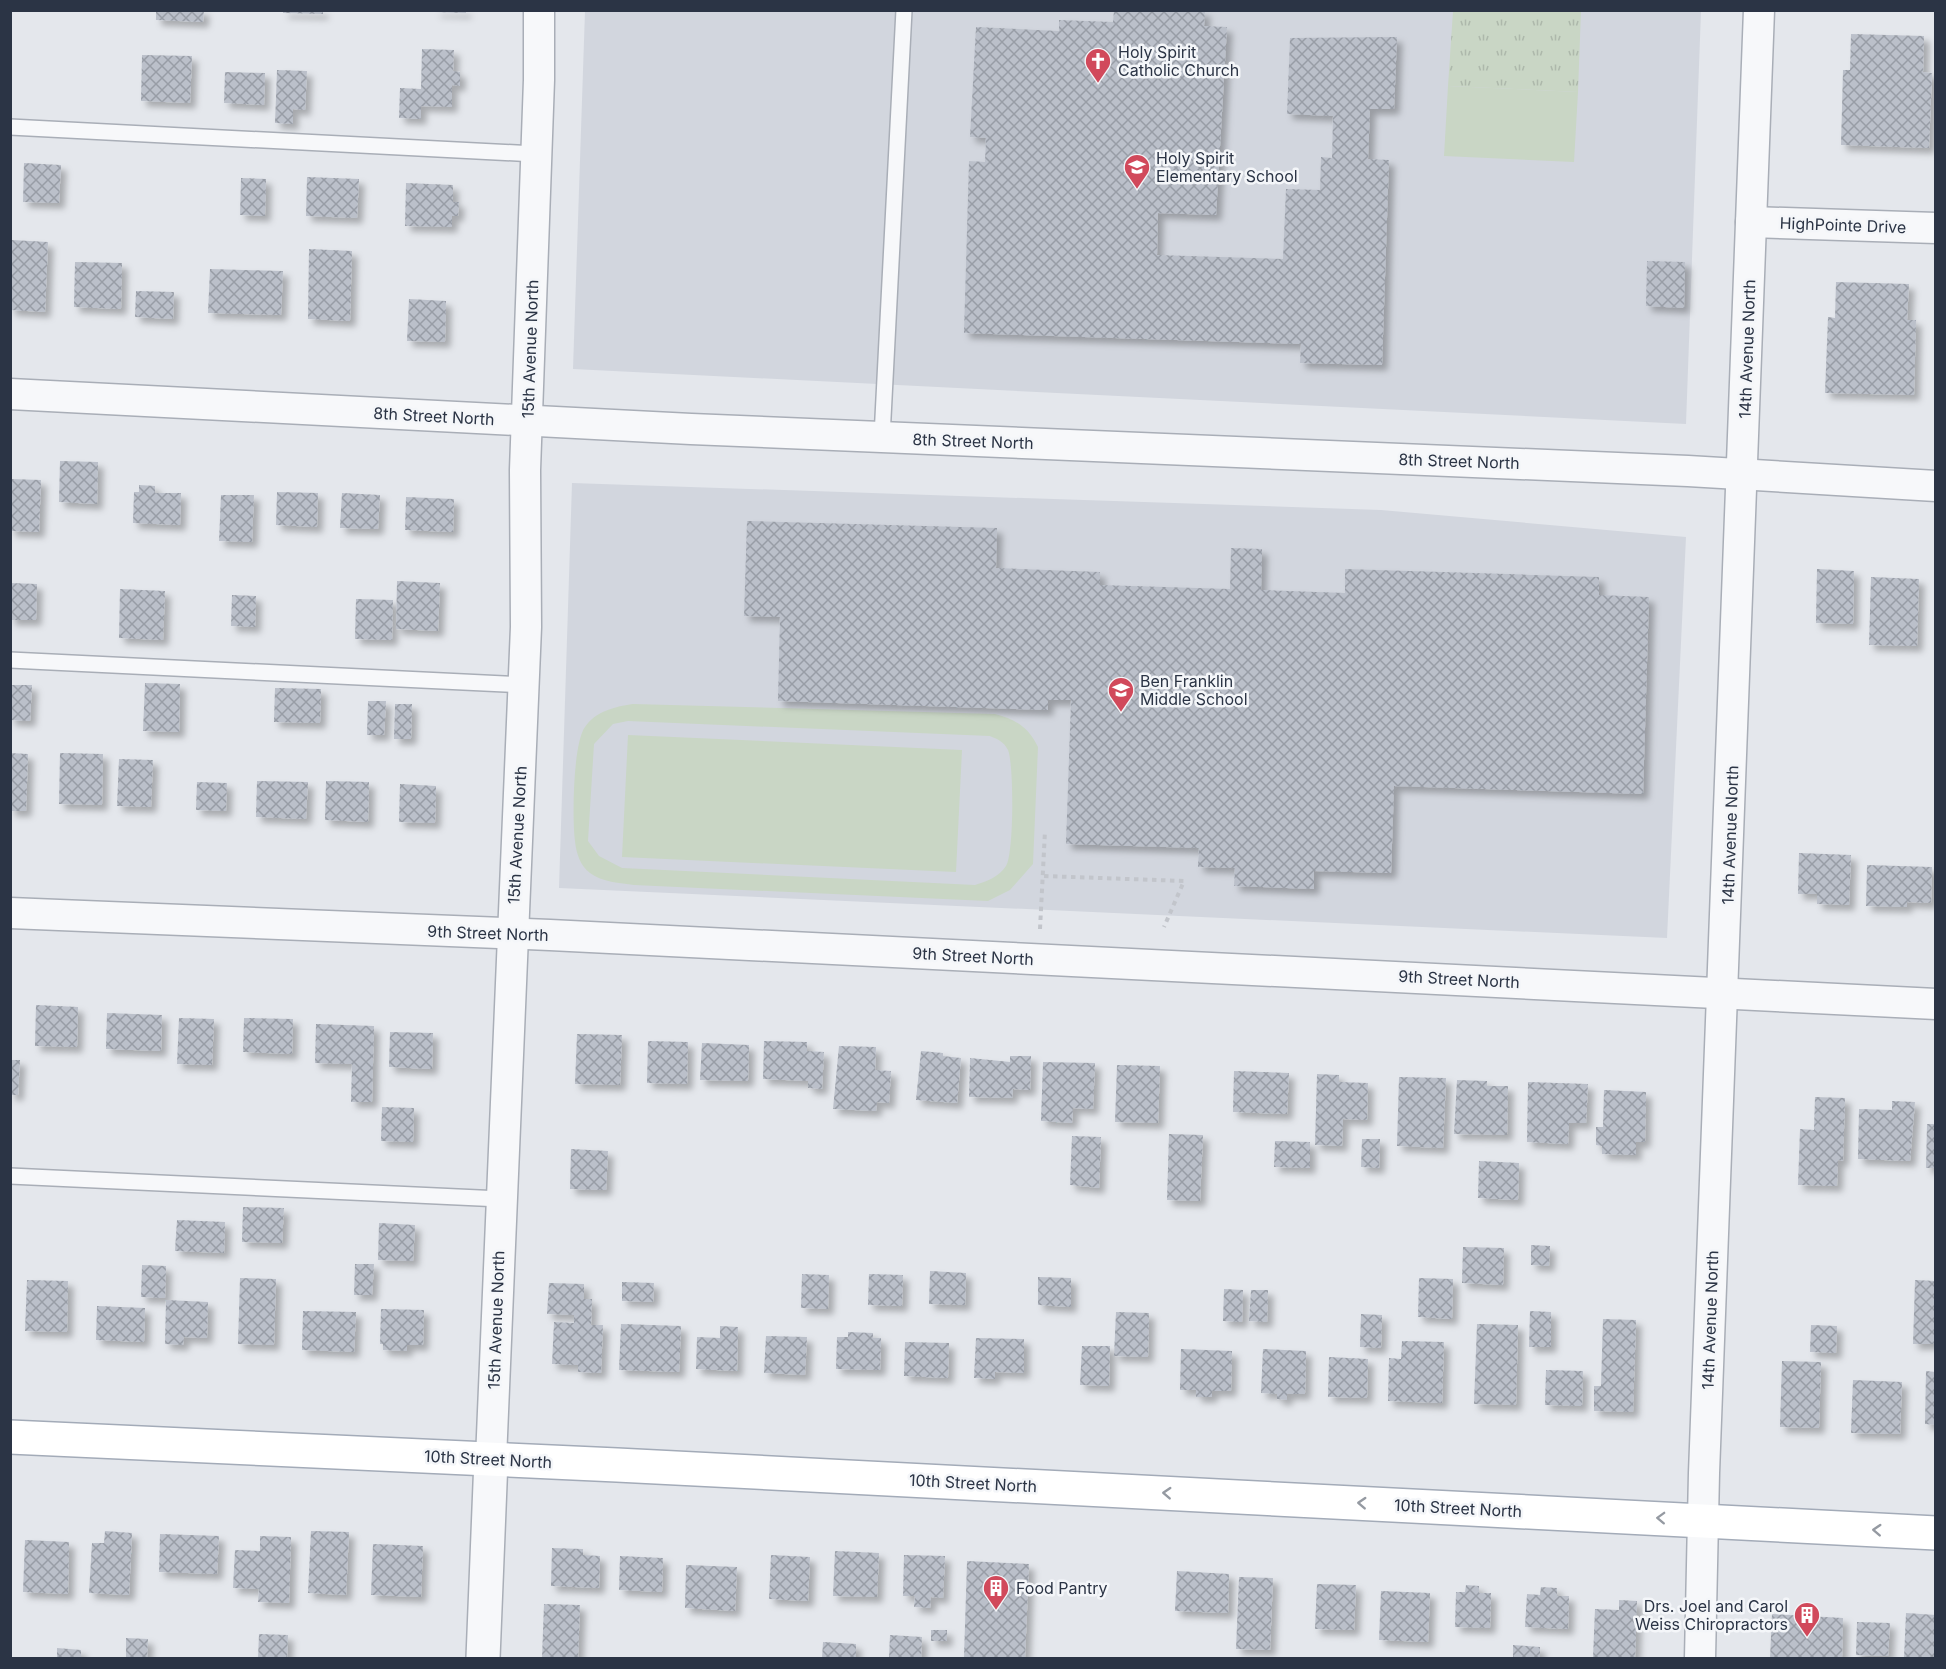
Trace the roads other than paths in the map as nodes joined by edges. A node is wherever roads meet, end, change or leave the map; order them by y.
1 (539, 10) edge
2 (904, 10) edge
3 (1759, 10) edge
4 (10, 127) edge
5 (535, 154) junction
6 (1751, 222) junction
7 (1935, 228) edge
8 (10, 394) edge
9 (527, 421) junction
10 (882, 437) junction
11 (1743, 474) junction
12 (1935, 486) edge
13 (10, 660) edge
14 (524, 685) junction
15 (10, 913) edge
16 (512, 934) junction
17 (1724, 993) junction
18 (1935, 1004) edge
19 (10, 1176) edge
20 (501, 1199) junction
21 (10, 1437) edge
22 (491, 1459) junction
23 (1702, 1520) junction
24 (1935, 1533) edge
25 (483, 1659) edge
26 (1700, 1659) edge

1 - 5 street, 15th Avenue North
2 - 10 lane
3 - 6 street, 14th Avenue North
4 - 5 lane
5 - 9 street, 15th Avenue North
6 - 7 street, HighPointe Drive
6 - 11 street, 14th Avenue North
8 - 9 street, 8th Street North
9 - 10 street, 8th Street North
9 - 14 street, 15th Avenue North
10 - 11 street, 8th Street North
11 - 12 street, 8th Street North
11 - 17 street, 14th Avenue North
13 - 14 lane
14 - 16 street, 15th Avenue North
15 - 16 street, 9th Street North
16 - 17 street, 9th Street North
16 - 20 street, 15th Avenue North
17 - 18 street, 9th Street North
17 - 23 street, 14th Avenue North
19 - 20 lane
20 - 22 street, 15th Avenue North
21 - 22 main road, 10th Street North
23 -> 22 main road, 10th Street North
22 - 25 street, 15th Avenue North
24 -> 23 main road, 10th Street North
23 - 26 street, 14th Avenue North

